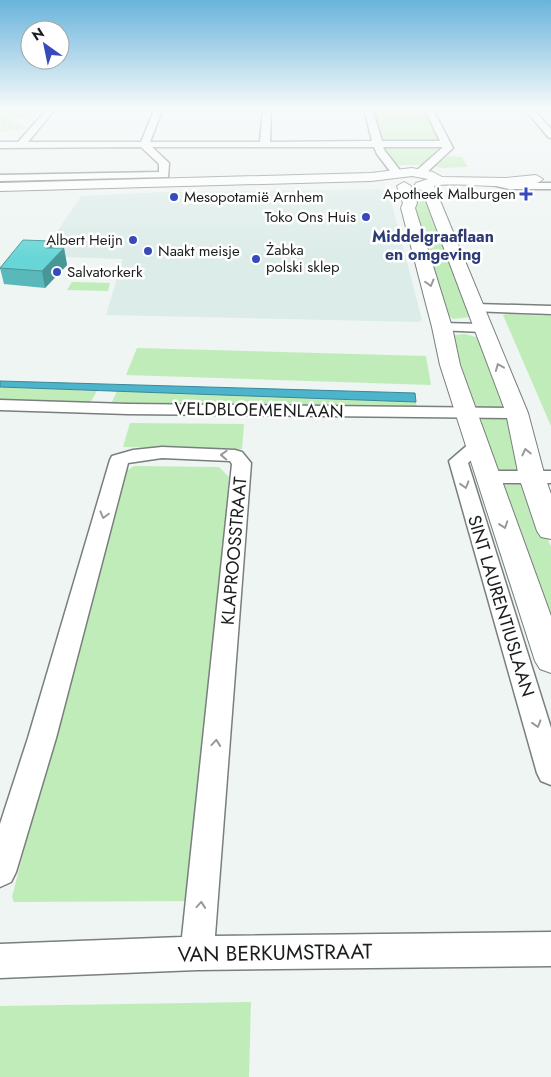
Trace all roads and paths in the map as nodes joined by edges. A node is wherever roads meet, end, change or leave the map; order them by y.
1 (158, 158) edge
2 (384, 158) edge
3 (436, 158) edge
4 (396, 179) junction
5 (429, 179) junction
6 (536, 179) junction
7 (551, 179) edge
8 (1, 181) edge
9 (492, 182) junction
10 (551, 186) edge
11 (0, 194) edge
12 (476, 308) junction
13 (551, 310) edge
14 (442, 328) junction
15 (482, 328) junction
16 (0, 405) edge
17 (517, 412) junction
18 (467, 413) junction
19 (478, 446) junction
20 (488, 477) junction
21 (541, 477) edge
22 (551, 532) edge
23 (551, 661) edge
24 (551, 773) edge
25 (0, 872) edge
26 (551, 949) edge
27 (197, 953) junction
28 (0, 961) edge

1 - 8 street
2 - 4 street
3 - 5 street
4 - 5 street
4 - 8 street
4 - 11 street
4 -> 14 street, SINT LAURENTIUSLAAN
5 - 6 street
5 - 9 street
5 - 12 street
6 - 7 street
6 - 9 street
9 - 10 street
12 - 13 street
12 - 15 street
14 - 15 street
14 - 18 street, SINT LAURENTIUSLAAN
17 -> 15 street
16 - 18 street, VELDBLOEMENLAAN
17 - 18 street, VELDBLOEMENLAAN
21 -> 17 street
18 - 19 street, SINT LAURENTIUSLAAN
19 - 20 street, SINT LAURENTIUSLAAN
19 -> 24 street, SINT LAURENTIUSLAAN
20 - 21 street
20 -> 23 street, SINT LAURENTIUSLAAN
21 - 22 street
27 -> 25 street, KLAPROOSSTRAAT
26 - 27 street, VAN BERKUMSTRAAT
27 - 28 street, VAN BERKUMSTRAAT

